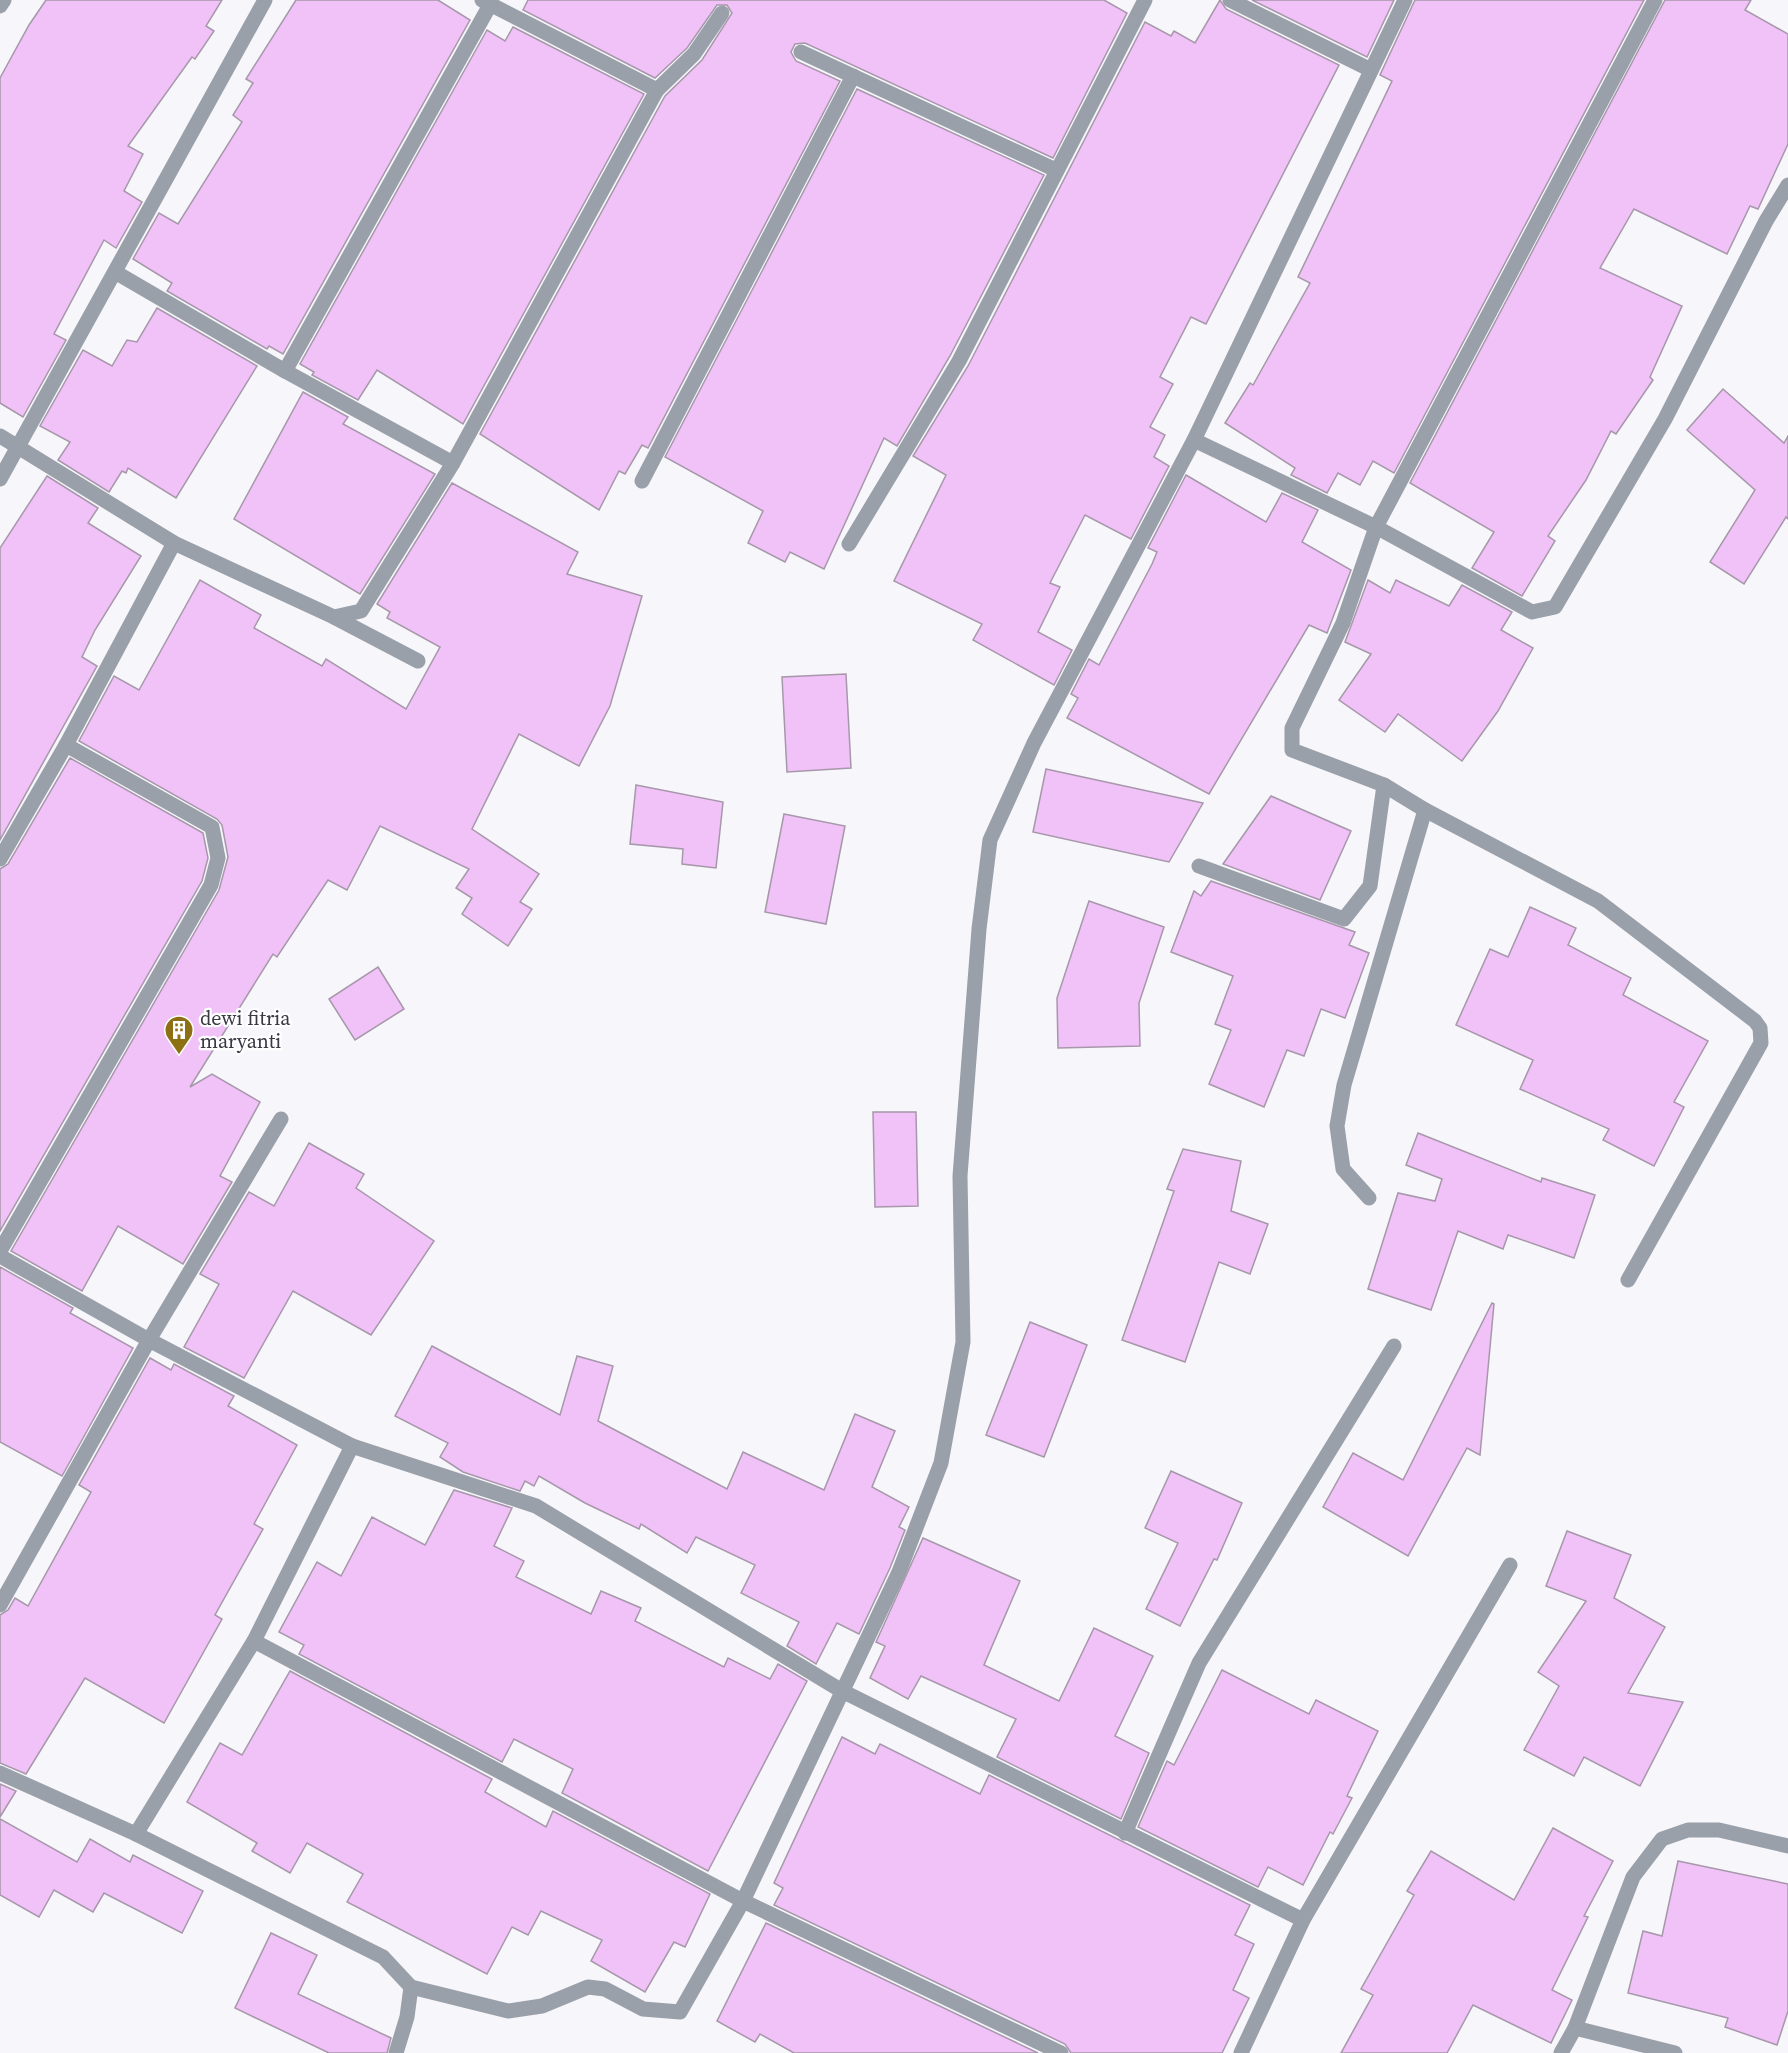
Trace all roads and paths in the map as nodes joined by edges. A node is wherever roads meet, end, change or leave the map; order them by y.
1 (4, 0) edge
2 (265, 0) edge
3 (1146, 0) edge
4 (1230, 0) edge
5 (1405, 0) edge
6 (1655, 0) edge
7 (486, 2) edge
8 (0, 6) edge
9 (722, 13) dead end
10 (801, 52) dead end
11 (1369, 69) junction
12 (853, 76) junction
13 (657, 90) junction
14 (1056, 170) junction
15 (1788, 185) edge
16 (114, 272) junction
17 (285, 371) junction
18 (0, 436) edge
19 (1194, 440) junction
20 (18, 446) junction
21 (453, 463) junction
22 (0, 479) edge
23 (642, 481) dead end
24 (1377, 527) junction
25 (174, 543) junction
26 (849, 544) dead end
27 (334, 617) junction
28 (418, 661) dead end
29 (66, 746) junction
30 (1384, 785) junction
31 (1425, 810) junction
32 (0, 859) edge
33 (1199, 866) dead end
34 (281, 1119) dead end
35 (1369, 1198) dead end
36 (0, 1253) edge
37 (1628, 1280) dead end
38 (149, 1340) junction
39 (1394, 1346) dead end
40 (352, 1446) junction
41 (1510, 1565) dead end
42 (0, 1605) edge
43 (254, 1641) junction
44 (842, 1691) junction
45 (0, 1773) edge
46 (1125, 1833) junction
47 (136, 1834) junction
48 (1788, 1846) edge
49 (743, 1901) junction
50 (1303, 1920) junction
51 (411, 1987) junction
52 (1575, 2028) junction
53 (396, 2053) edge
54 (1062, 2053) edge
55 (1241, 2053) edge
56 (1561, 2053) edge
57 (1675, 2053) edge

1 - 8 street
2 - 16 street
3 - 14 street
4 - 11 street
5 - 11 street
6 - 24 street
7 - 13 street
7 - 17 street
9 - 13 street
10 - 12 street
11 - 19 street
12 - 14 street
12 - 23 street
13 - 21 street
14 - 26 street
15 - 24 street
16 - 17 street
16 - 20 street
17 - 21 street
18 - 20 street
19 - 24 street
19 - 44 street
20 - 22 street
20 - 25 street
21 - 27 street
24 - 30 street
25 - 27 street
25 - 29 street
27 - 28 street
29 - 32 street
29 - 36 street
30 - 31 street
30 - 33 street
31 - 35 street
31 - 37 street
34 - 38 street
36 - 38 street
38 - 40 street
38 - 42 street
39 - 46 street
40 - 43 street
40 - 44 street
41 - 50 street
43 - 47 street
43 - 49 street
44 - 46 street
44 - 49 street
45 - 47 street
46 - 50 street
47 - 51 street
48 - 52 street
49 - 51 street
49 - 54 street
50 - 55 street
51 - 53 street
52 - 56 street
52 - 57 street

